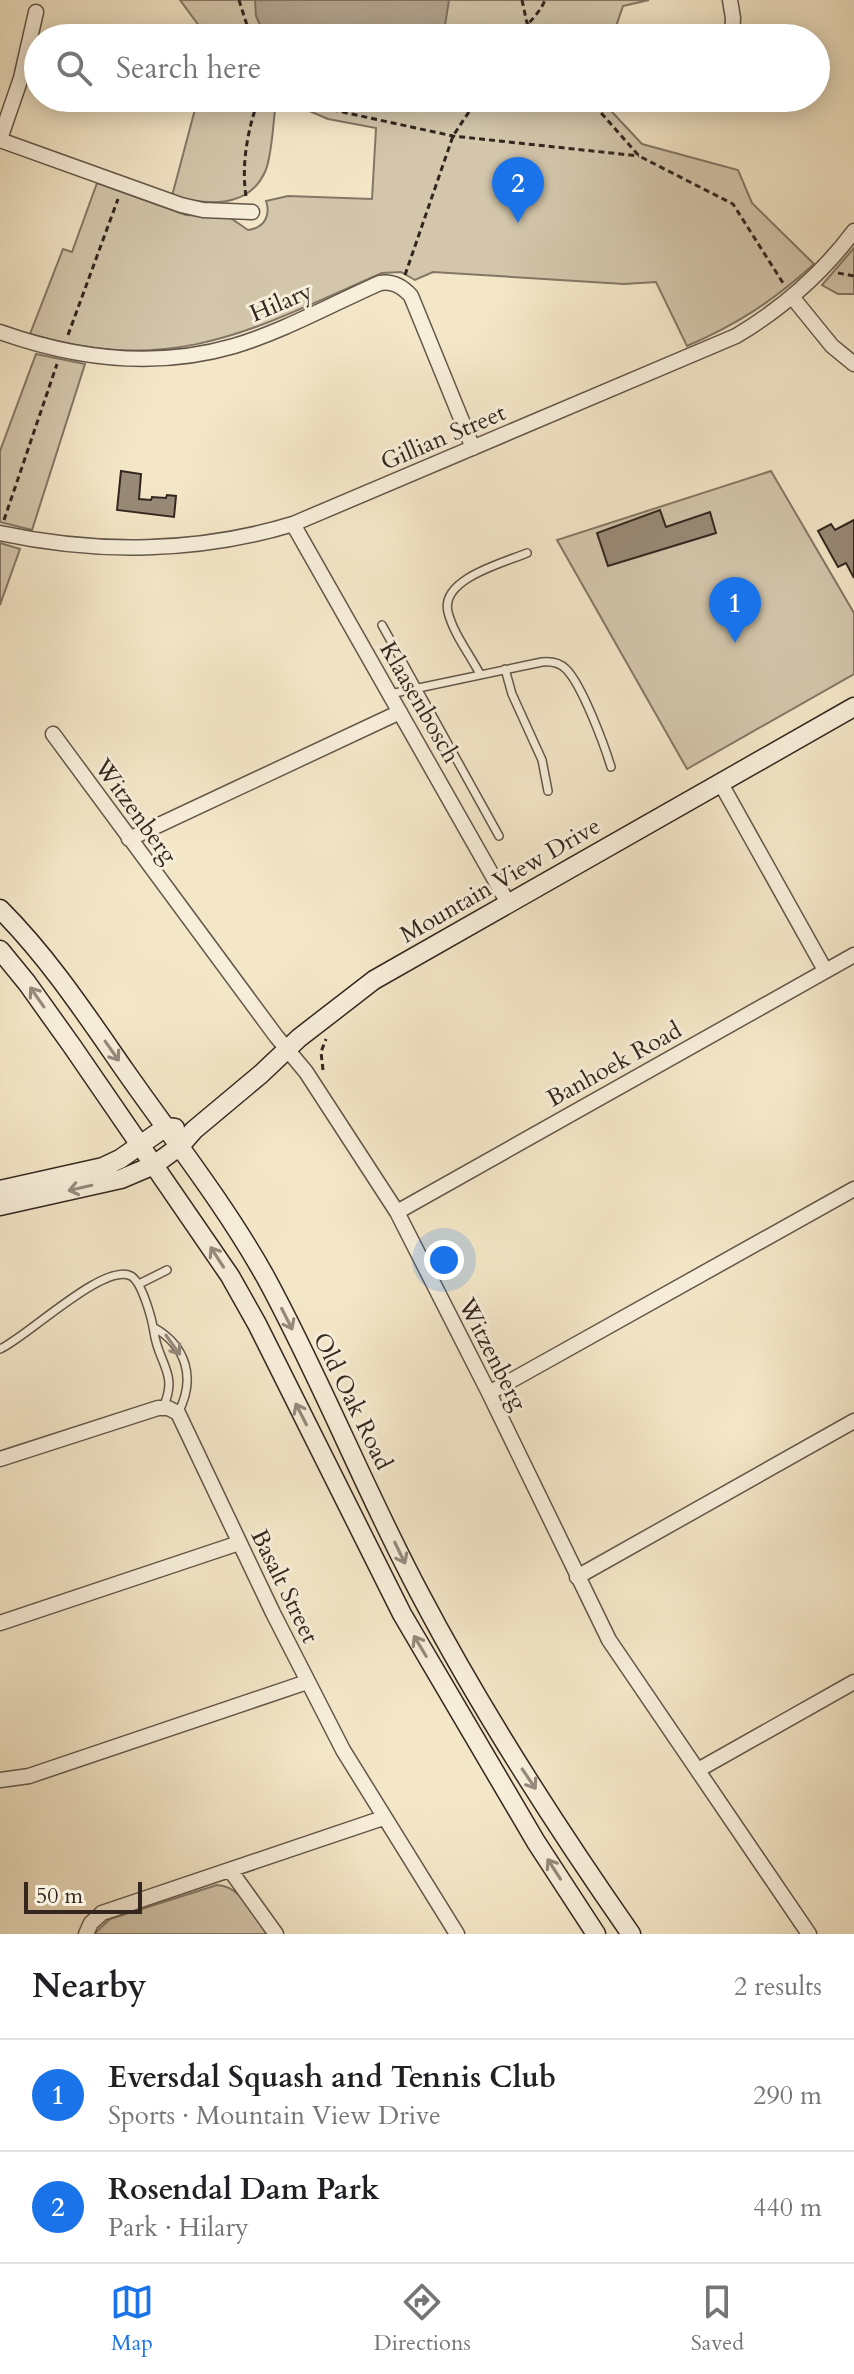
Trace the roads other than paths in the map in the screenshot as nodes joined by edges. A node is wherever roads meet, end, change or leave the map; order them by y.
1 (730, 0) edge
2 (36, 12) dead end
3 (33, 24) edge
4 (733, 24) edge
5 (24, 65) edge
6 (0, 140) edge
7 (252, 212) road end
8 (854, 231) edge
9 (793, 298) junction
10 (0, 332) edge
11 (854, 364) edge
12 (473, 448) junction
13 (293, 524) junction
14 (1, 528) edge
15 (527, 553) dead end
16 (382, 625) dead end
17 (505, 669) junction
18 (480, 674) junction
19 (417, 687) junction
20 (390, 694) junction
21 (854, 707) edge
22 (400, 712) junction
23 (53, 734) dead end
24 (611, 767) dead end
25 (720, 782) junction
26 (548, 791) dead end
27 (499, 836) dead end
28 (129, 839) junction
29 (508, 903) junction
30 (0, 909) edge
31 (0, 950) edge
32 (854, 955) edge
33 (825, 970) junction
34 (287, 1049) junction
35 (166, 1127) junction
36 (194, 1130) junction
37 (141, 1144) junction
38 (180, 1146) junction
39 (154, 1165) junction
40 (854, 1189) edge
41 (0, 1190) edge
42 (0, 1206) edge
43 (397, 1212) junction
44 (167, 1270) dead end
45 (139, 1284) junction
46 (153, 1327) junction
47 (0, 1349) edge
48 (489, 1393) junction
49 (163, 1407) junction
50 (178, 1413) junction
51 (854, 1421) edge
52 (0, 1459) edge
53 (239, 1543) junction
54 (577, 1577) junction
55 (0, 1623) edge
56 (307, 1682) junction
57 (854, 1682) edge
58 (698, 1770) junction
59 (0, 1780) edge
60 (383, 1818) junction
61 (230, 1870) junction
62 (86, 1934) edge
63 (276, 1934) edge
64 (457, 1934) edge
65 (596, 1934) edge
66 (631, 1934) edge
67 (809, 1934) edge

1 - 4 street
2 - 3 street
5 - 6 street
6 - 7 street
8 - 9 street, Gillian Street
9 - 11 street
9 - 12 street, Gillian Street
10 - 12 street, Hilary
12 - 13 street, Gillian Street
13 - 14 street, Gillian Street
13 - 20 street, Klaasenbosch
15 - 18 lane
16 - 19 lane
17 - 18 lane
17 - 24 lane
17 - 26 lane
18 - 19 lane
19 - 20 lane
19 - 27 lane
20 - 22 street, Klaasenbosch
21 - 25 main road, Mountain View Drive
22 - 28 street
22 - 29 street, Klaasenbosch
23 - 28 street, Witzenberg
25 - 29 main road, Mountain View Drive
25 - 33 street
28 - 34 street, Witzenberg
29 - 34 main road, Mountain View Drive
30 -> 35 main road, Old Oak Road
37 -> 31 main road
32 - 33 street, Banhoek Road
33 - 43 street, Banhoek Road
34 - 36 main road, Mountain View Drive
34 - 43 street, Witzenberg
35 - 36 main road
35 - 37 main road
35 - 38 main road, Old Oak Road
36 - 38 main road, Mountain View Drive
37 - 39 main road
37 - 41 main road
38 - 39 main road, Mountain View Drive
38 -> 66 main road, Old Oak Road
39 -> 42 main road, Mountain View Drive
65 -> 39 main road
40 - 48 street
43 - 48 street, Witzenberg
44 - 45 lane
45 - 46 lane
45 - 47 lane
46 - 49 lane
46 -> 50 lane
48 - 54 street, Witzenberg
49 - 50 street
49 - 52 street
50 - 53 street, Basalt Street
51 - 54 street
53 - 55 street
53 - 56 street, Basalt Street
54 - 58 street, Witzenberg
56 - 59 street
56 - 60 street, Basalt Street
57 - 58 street
58 - 67 street, Witzenberg
60 - 61 street
60 - 64 street, Basalt Street
61 - 62 street
61 - 63 street

